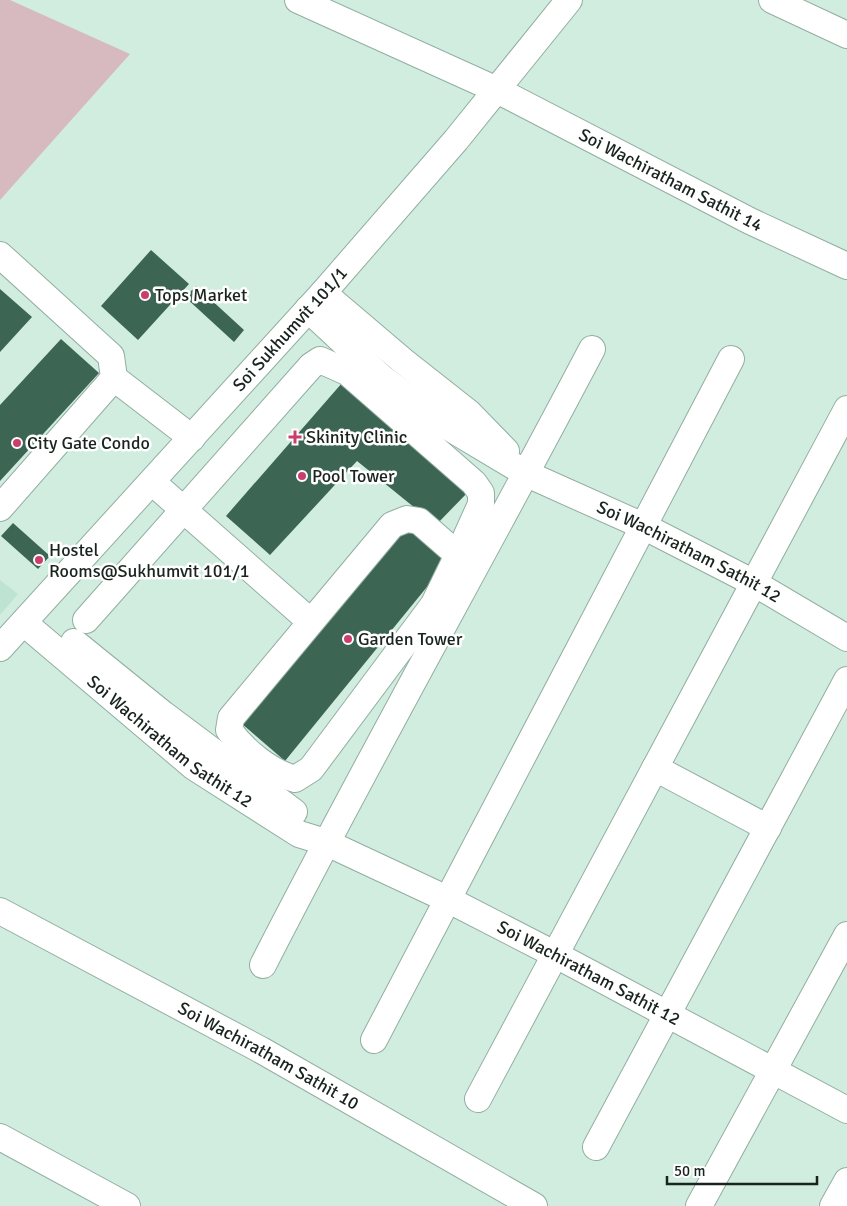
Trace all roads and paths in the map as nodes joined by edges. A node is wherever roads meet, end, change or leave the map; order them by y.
1 (298, 0) edge
2 (569, 0) edge
3 (772, 0) edge
4 (847, 35) edge
5 (497, 90) junction
6 (0, 255) edge
7 (847, 266) edge
8 (315, 301) junction
9 (592, 349) dead end
10 (731, 359) dead end
11 (114, 378) junction
12 (847, 409) edge
13 (192, 438) junction
14 (527, 474) junction
15 (152, 482) junction
16 (0, 508) edge
17 (183, 511) junction
18 (643, 526) junction
19 (458, 555) junction
20 (754, 583) junction
21 (19, 619) edge
22 (86, 620) dead end
23 (311, 622) junction
24 (847, 638) edge
25 (0, 648) edge
26 (847, 680) edge
27 (655, 768) junction
28 (768, 828) junction
29 (325, 842) junction
30 (447, 899) junction
31 (0, 911) edge
32 (847, 935) edge
33 (556, 955) junction
34 (263, 965) dead end
35 (667, 1015) junction
36 (374, 1040) dead end
37 (774, 1071) junction
38 (478, 1099) dead end
39 (847, 1110) edge
40 (0, 1137) edge
41 (596, 1147) dead end
42 (847, 1181) edge
43 (127, 1206) edge
44 (534, 1206) edge
45 (699, 1206) edge
46 (833, 1206) edge

1 - 5 street, Soi Wachiratham Sathit 14
2 - 5 street, Soi Sukhumvit 101/1
3 - 4 street
5 - 7 street, Soi Wachiratham Sathit 14
5 - 8 street, Soi Sukhumvit 101/1
6 - 11 street
8 - 13 street, Soi Sukhumvit 101/1
8 - 14 street, Soi Wachiratham Sathit 12
9 - 14 street
10 - 18 street
11 - 13 street
11 - 16 street
12 - 20 street
13 - 15 street, Soi Sukhumvit 101/1
14 - 18 street, Soi Wachiratham Sathit 12
14 - 29 street
15 - 17 street
15 - 21 street, Soi Sukhumvit 101/1
17 - 19 street
17 - 22 street
17 - 23 street
18 - 20 street, Soi Wachiratham Sathit 12
18 - 30 street
19 - 23 street
19 - 23 street
20 - 24 street, Soi Wachiratham Sathit 12
20 - 27 street
21 - 25 street, Soi Sukhumvit 101/1
21 - 29 street, Soi Wachiratham Sathit 12
26 - 28 street
27 - 28 street
27 - 33 street
28 - 35 street
29 - 30 street, Soi Wachiratham Sathit 12
29 - 34 street
30 - 33 street, Soi Wachiratham Sathit 12
30 - 36 street
31 - 44 street, Soi Wachiratham Sathit 10
32 - 37 street
33 - 35 street, Soi Wachiratham Sathit 12
33 - 38 street
35 - 37 street, Soi Wachiratham Sathit 12
35 - 41 street
37 - 39 street, Soi Wachiratham Sathit 12
37 - 45 street
40 - 43 street
42 - 46 street

